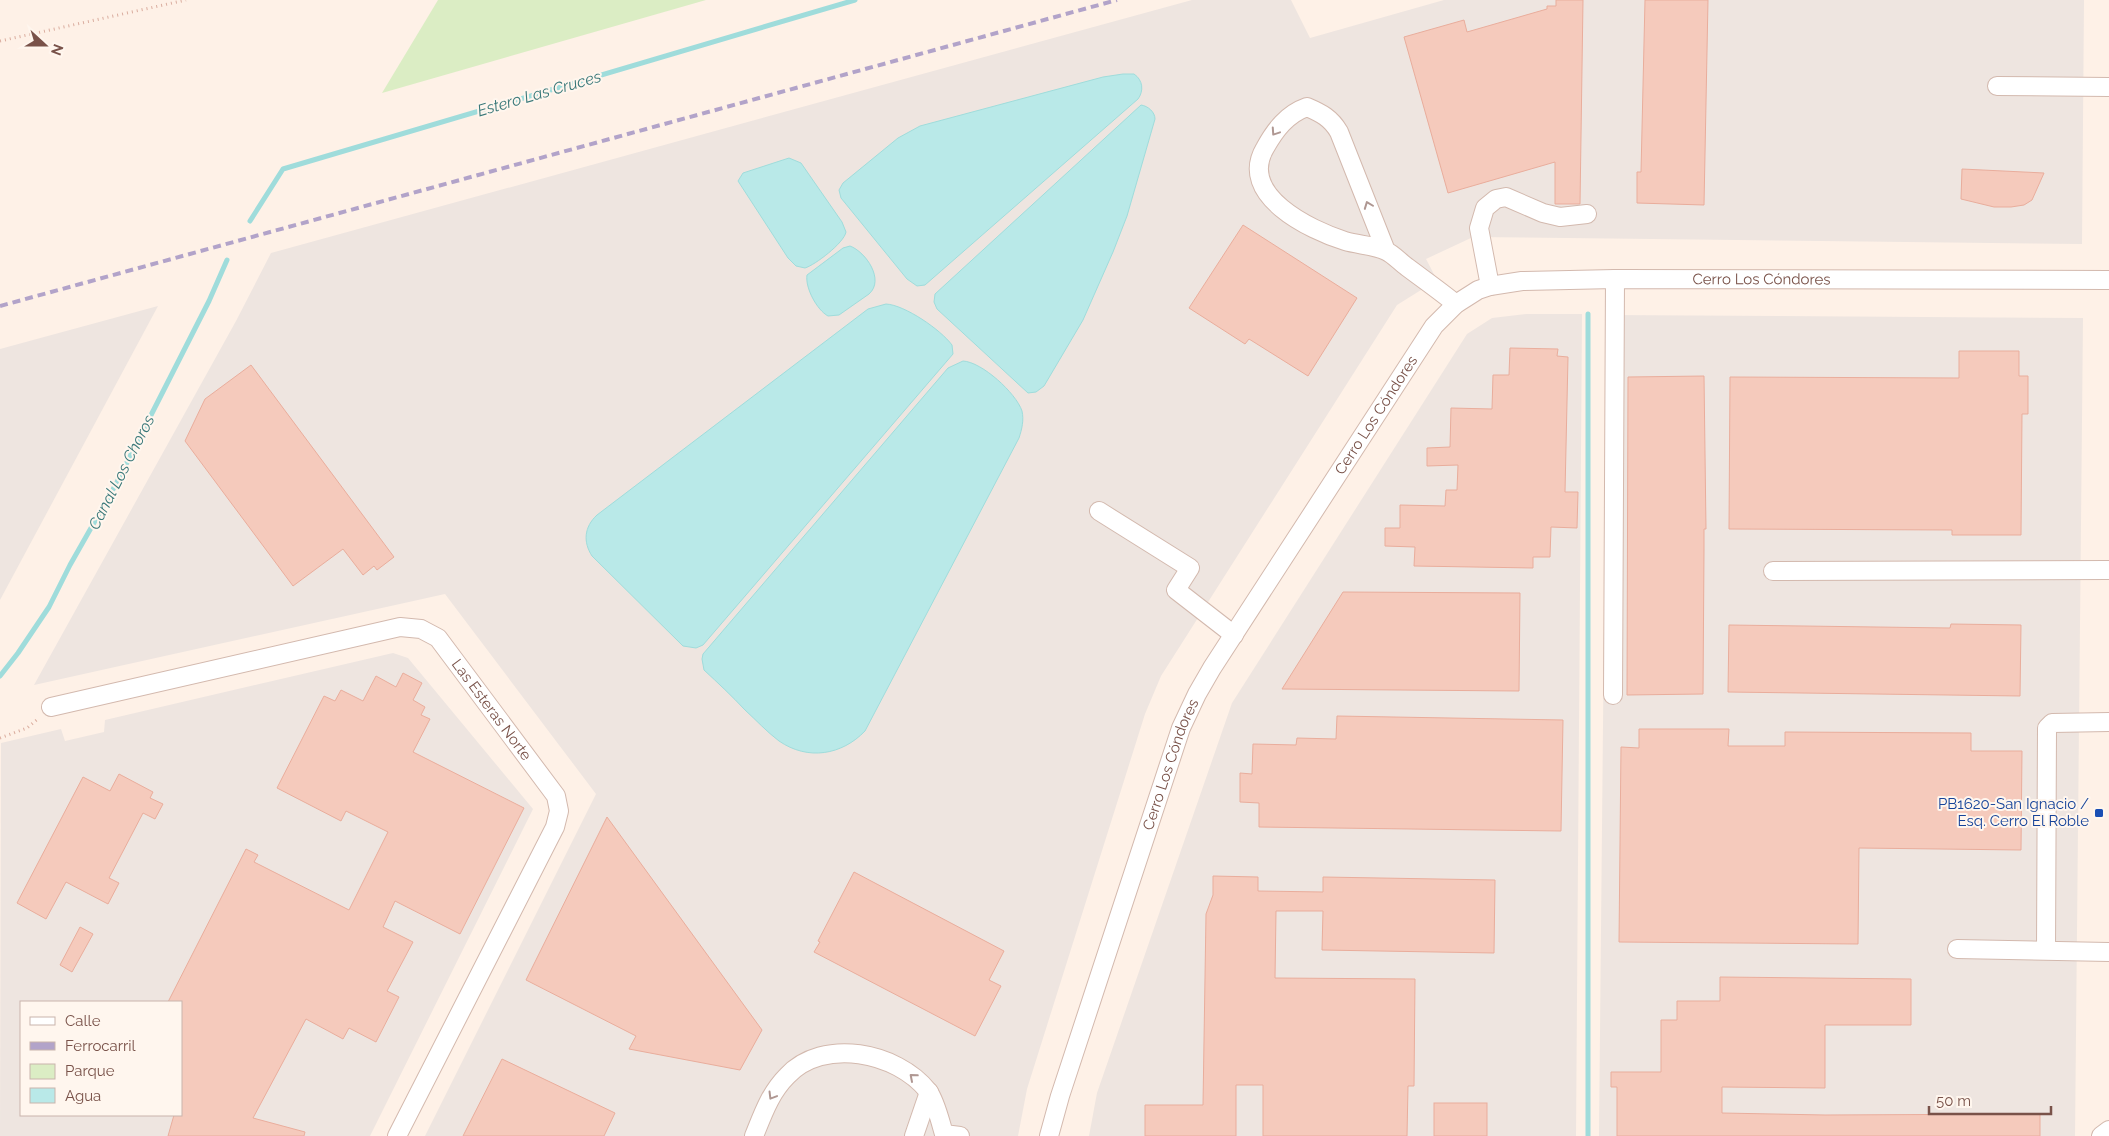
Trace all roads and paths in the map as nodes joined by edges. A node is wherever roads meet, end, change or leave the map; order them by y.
1 (186, 0) edge
2 (0, 41) edge
3 (1997, 86) dead end
4 (2109, 87) edge
5 (1587, 214) dead end
6 (1386, 251) junction
7 (1614, 279) junction
8 (2109, 280) edge
9 (1490, 286) junction
10 (1456, 304) junction
11 (1099, 511) dead end
12 (2109, 570) edge
13 (1773, 571) dead end
14 (1234, 635) junction
15 (1614, 696) dead end
16 (51, 707) joint
17 (2109, 722) edge
18 (0, 738) edge
19 (1957, 948) dead end
20 (2046, 950) junction
21 (2109, 952) edge
22 (929, 1092) junction
23 (2109, 1130) edge
24 (397, 1136) edge
25 (754, 1136) edge
26 (914, 1136) edge
27 (960, 1136) edge
28 (1049, 1136) edge
29 (2101, 1136) edge

1 - 2 path
3 - 4 street
5 - 9 street
6 -> 6 street
6 - 10 street
7 - 8 street, Cerro Los Cóndores
7 - 9 street, Cerro Los Cóndores
7 - 15 street
9 - 10 street, Cerro Los Cóndores
10 - 14 street, Cerro Los Cóndores
11 - 14 street
12 - 13 street
14 - 28 street, Cerro Los Cóndores
16 - 18 path
16 - 24 street, Las Esteras Norte
17 - 20 street
19 - 20 street
20 - 21 street
22 -> 25 street
22 - 26 street
22 - 27 street
23 - 29 street

